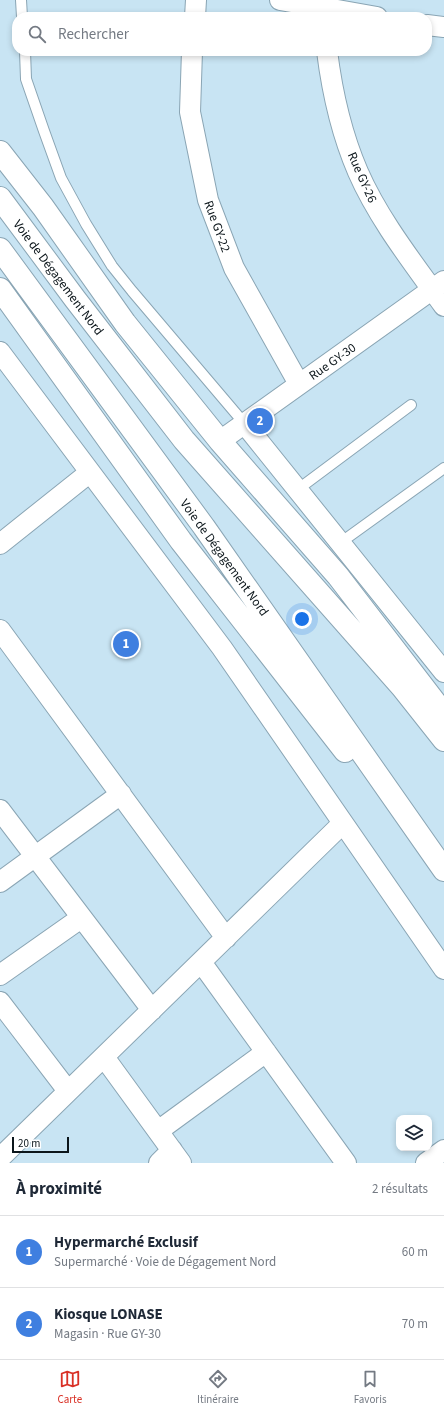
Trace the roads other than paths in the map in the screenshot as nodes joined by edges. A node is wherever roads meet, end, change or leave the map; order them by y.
1 (21, 0) edge
2 (196, 0) edge
3 (280, 0) edge
4 (321, 8) edge
5 (22, 12) edge
6 (195, 12) edge
7 (346, 12) edge
8 (432, 26) edge
9 (444, 27) edge
10 (25, 56) edge
11 (192, 56) edge
12 (328, 56) edge
13 (0, 152) edge
14 (0, 198) edge
15 (0, 249) edge
16 (438, 285) edge
17 (0, 289) edge
18 (444, 306) edge
19 (0, 352) edge
20 (299, 384) junction
21 (411, 405) dead end
22 (244, 423) junction
23 (220, 441) junction
24 (444, 468) edge
25 (89, 473) junction
26 (297, 490) junction
27 (340, 543) junction
28 (0, 544) edge
29 (0, 630) edge
30 (444, 672) edge
31 (444, 714) edge
32 (444, 740) edge
33 (121, 794) junction
34 (0, 810) edge
35 (342, 824) junction
36 (34, 856) junction
37 (444, 870) edge
38 (0, 882) edge
39 (81, 918) junction
40 (226, 938) junction
41 (201, 962) junction
42 (444, 969) edge
43 (0, 975) edge
44 (0, 1002) edge
45 (152, 1010) junction
46 (266, 1052) junction
47 (104, 1057) junction
48 (68, 1091) junction
49 (158, 1131) junction
50 (444, 1150) edge
51 (0, 1158) edge
52 (171, 1159) edge
53 (346, 1163) edge
54 (426, 1163) edge

1 - 5 lane
2 - 6 street
3 - 4 street
4 - 7 street
8 - 9 street
10 - 22 lane
11 - 20 street, Rue GY-22
12 - 16 street, Rue GY-26
13 - 23 highway
14 - 32 highway, Voie de Dégagement Nord
15 - 37 highway, Voie de Dégagement Nord
16 - 18 street, Rue GY-26
16 - 20 street, Rue GY-30
17 - 37 highway
19 - 25 street
20 - 22 street, Rue GY-30
21 - 26 lane
22 - 23 street, Rue GY-30
22 - 26 street
23 - 31 highway
24 - 27 lane
25 - 28 street
25 - 35 street
26 - 27 street
27 - 30 street
29 - 33 street
33 - 36 street
33 - 40 street
34 - 36 street
35 - 40 street
35 - 42 street
36 - 38 street
36 - 39 street
39 - 43 street
39 - 45 street
40 - 41 street
41 - 45 street
41 - 46 street
44 - 48 street
45 - 47 street
46 - 49 street
46 - 53 street
47 - 48 street
47 - 49 street
48 - 51 street
49 - 52 street
50 - 54 street

